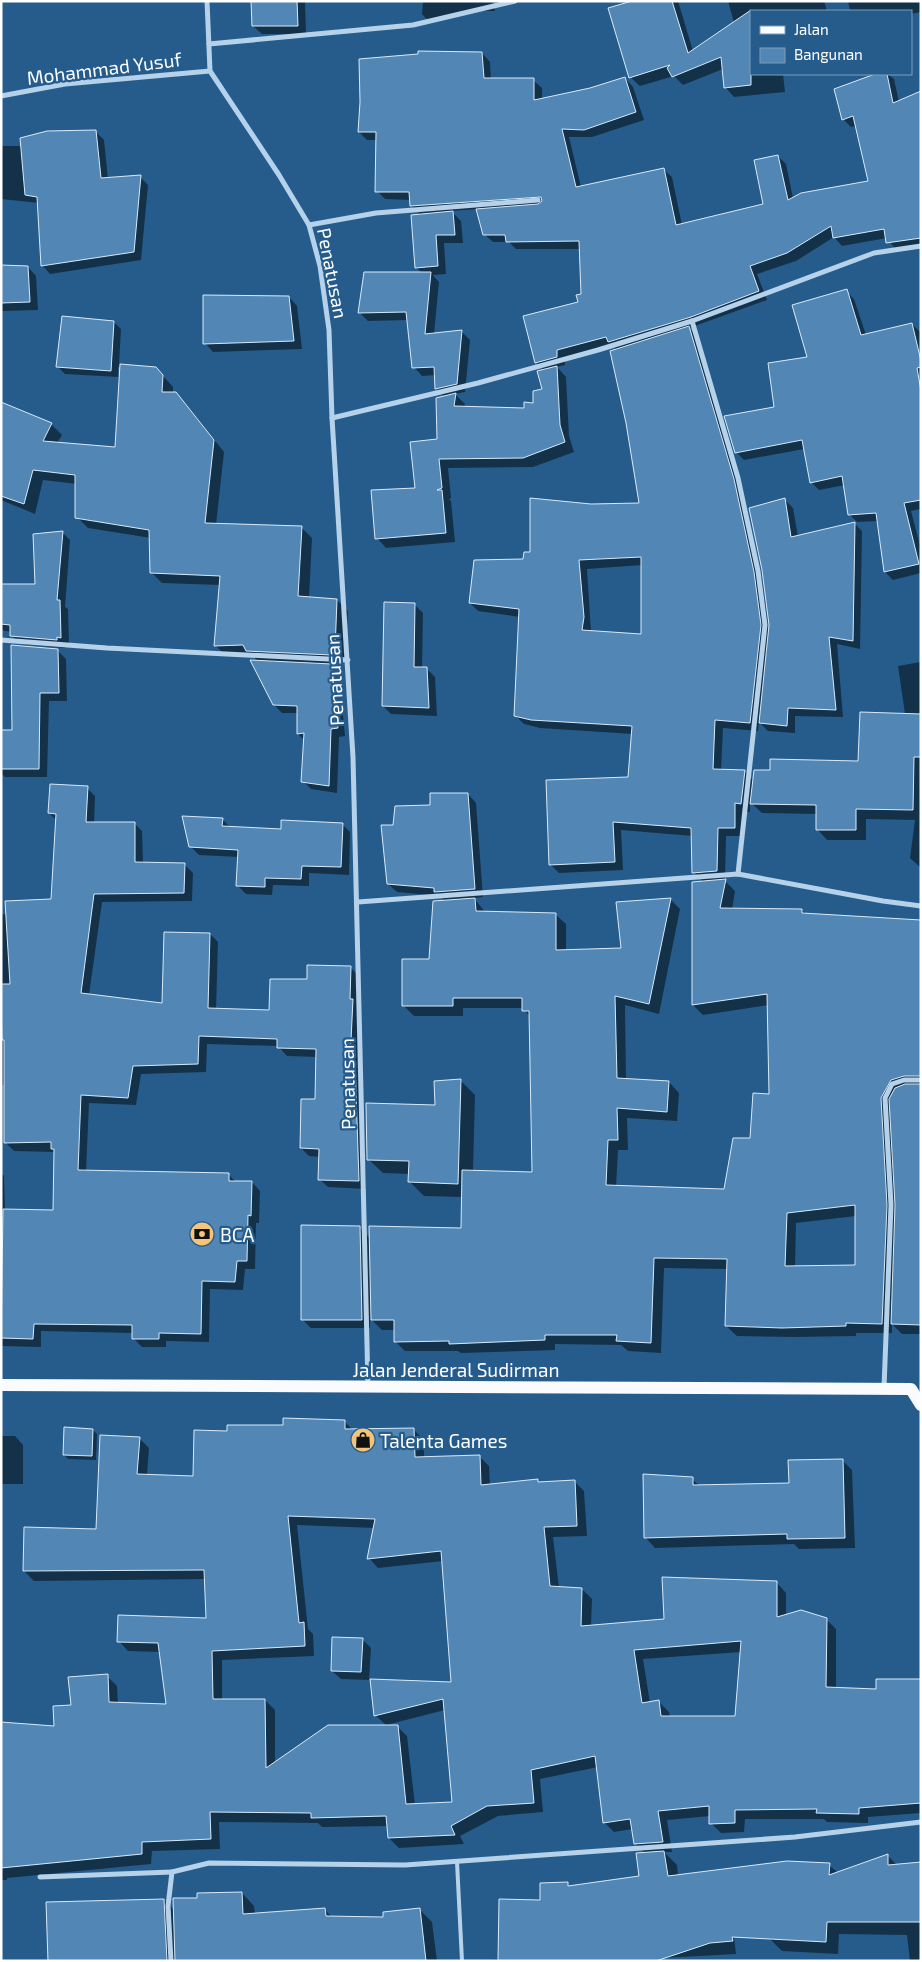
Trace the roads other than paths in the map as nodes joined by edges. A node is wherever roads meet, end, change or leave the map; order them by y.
1 (207, 1) edge
2 (515, 1) edge
3 (208, 44) junction
4 (210, 71) junction
5 (1, 96) edge
6 (538, 200) dead end
7 (309, 225) junction
8 (921, 246) edge
9 (692, 321) junction
10 (332, 418) junction
11 (1, 640) edge
12 (348, 660) junction
13 (738, 874) junction
14 (358, 902) junction
15 (921, 906) edge
16 (921, 1080) edge
17 (1, 1385) edge
18 (368, 1388) junction
19 (884, 1389) junction
20 (921, 1405) edge
21 (921, 1822) edge
22 (457, 1862) junction
23 (172, 1872) junction
24 (40, 1877) dead end
25 (171, 1961) edge
26 (462, 1961) edge

1 - 3 street, Penatusan
2 - 3 street
3 - 4 street, Penatusan
4 - 5 street, Mohammad Yusuf
4 - 7 street, Penatusan
6 - 7 street
7 - 10 street, Penatusan
8 - 9 street
9 - 10 street
9 - 13 street
10 - 12 street, Penatusan
11 - 12 street
12 - 14 street, Penatusan
13 - 14 street
13 - 15 street
14 - 18 street, Penatusan
16 - 19 street
17 - 18 main road, Jalan Jenderal Sudirman
18 - 19 main road, Jalan Jenderal Sudirman
19 - 20 main road, Jalan Jenderal Sudirman
21 - 22 street
22 - 23 street
22 - 26 lane
23 - 24 street
23 - 25 street

